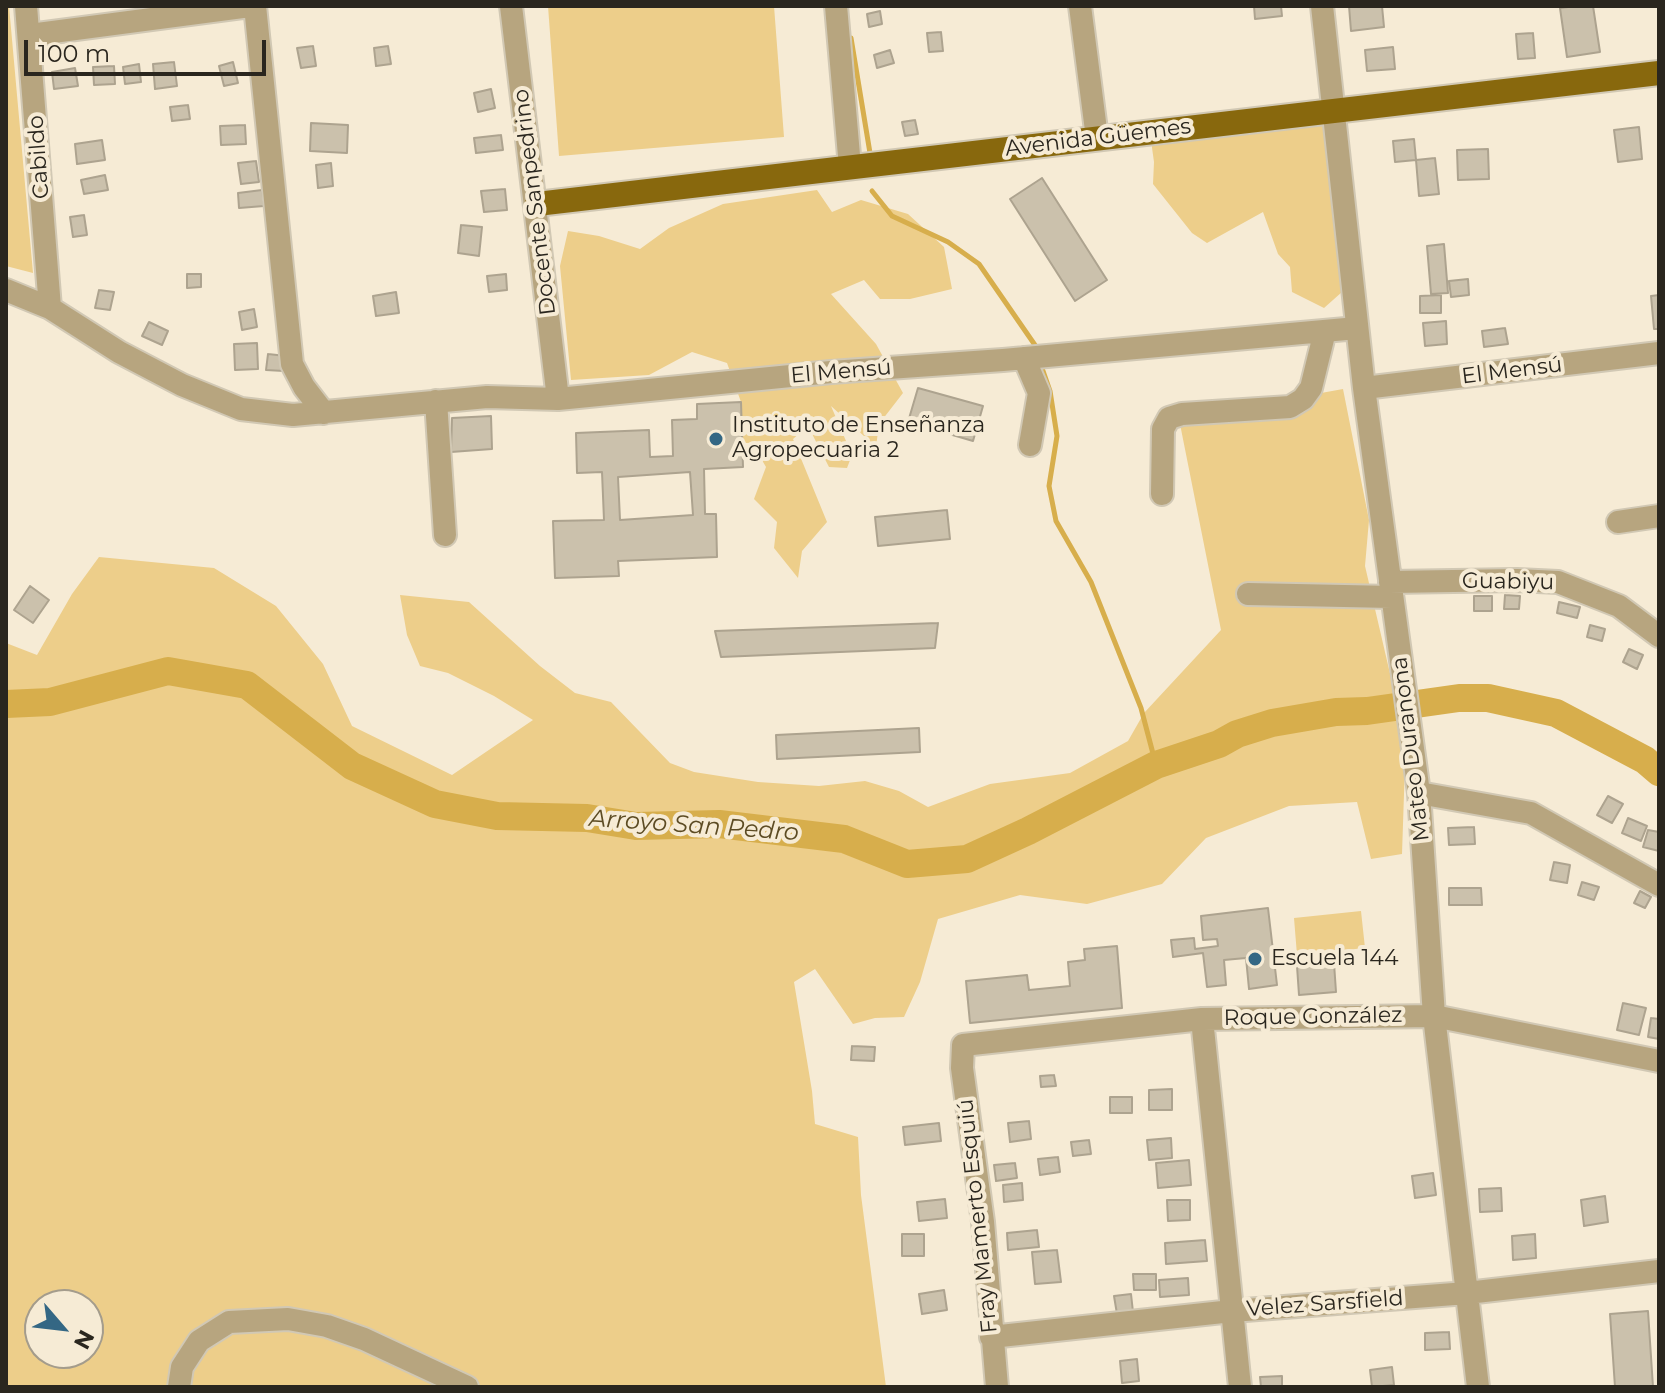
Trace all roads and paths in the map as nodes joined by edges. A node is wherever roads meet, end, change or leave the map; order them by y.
1 (26, 6) edge
2 (252, 6) edge
3 (511, 6) edge
4 (836, 6) edge
5 (1080, 6) edge
6 (1322, 6) edge
7 (30, 35) junction
8 (1659, 73) edge
9 (1334, 111) junction
10 (1097, 138) junction
11 (850, 167) junction
12 (537, 204) junction
13 (6, 290) edge
14 (50, 308) junction
15 (1357, 328) junction
16 (1325, 331) junction
17 (1659, 353) edge
18 (1024, 358) junction
19 (1364, 388) junction
20 (558, 399) junction
21 (436, 401) junction
22 (324, 413) junction
23 (1030, 445) dead end
24 (1162, 494) dead end
25 (1659, 516) edge
26 (1618, 522) dead end
27 (445, 535) dead end
28 (1391, 589) junction
29 (1248, 594) dead end
30 (1659, 636) edge
31 (1419, 793) junction
32 (1659, 885) edge
33 (1434, 1016) junction
34 (1202, 1019) junction
35 (963, 1045) joint
36 (1659, 1061) edge
37 (1659, 1271) edge
38 (1467, 1293) junction
39 (1232, 1311) junction
40 (991, 1337) junction
41 (179, 1387) edge
42 (467, 1387) edge
43 (997, 1387) edge
44 (1240, 1387) edge
45 (1478, 1387) edge

1 - 7 street, Cabildo
2 - 7 street
2 - 22 street
3 - 12 street, Docente Sanpedrino
4 - 11 street
5 - 10 street
6 - 9 street, Mateo Duranona
7 - 14 street, Cabildo
8 - 9 main road, Avenida Güemes
9 - 10 main road, Avenida Güemes
9 - 15 street, Mateo Duranona
10 - 11 main road, Avenida Güemes
11 - 12 main road, Avenida Güemes
12 - 20 street, Docente Sanpedrino
13 - 14 street, El Mensú
14 - 22 street, El Mensú
15 - 16 street, El Mensú
15 - 19 street, Mateo Duranona
16 - 18 street, El Mensú
16 - 24 street
17 - 19 street, El Mensú
18 - 20 street, El Mensú
18 - 23 street
19 - 28 street, Mateo Duranona
20 - 21 street, El Mensú
21 - 22 street, El Mensú
21 - 27 street
25 - 26 street
28 - 29 street, Guabiyu
28 - 30 street, Guabiyu
28 - 31 street, Mateo Duranona
31 - 32 street
31 - 33 street, Mateo Duranona
33 - 34 street, Roque González
33 - 36 street, Roque González
33 - 38 street, Mateo Duranona
34 - 35 street, Roque González
34 - 39 street
35 - 40 street, Fray Mamerto Esquiú
37 - 38 street, Velez Sarsfield
38 - 39 street, Velez Sarsfield
38 - 45 street, Mateo Duranona
39 - 40 street, Velez Sarsfield
39 - 44 street
40 - 43 street, Fray Mamerto Esquiú
41 - 42 street

